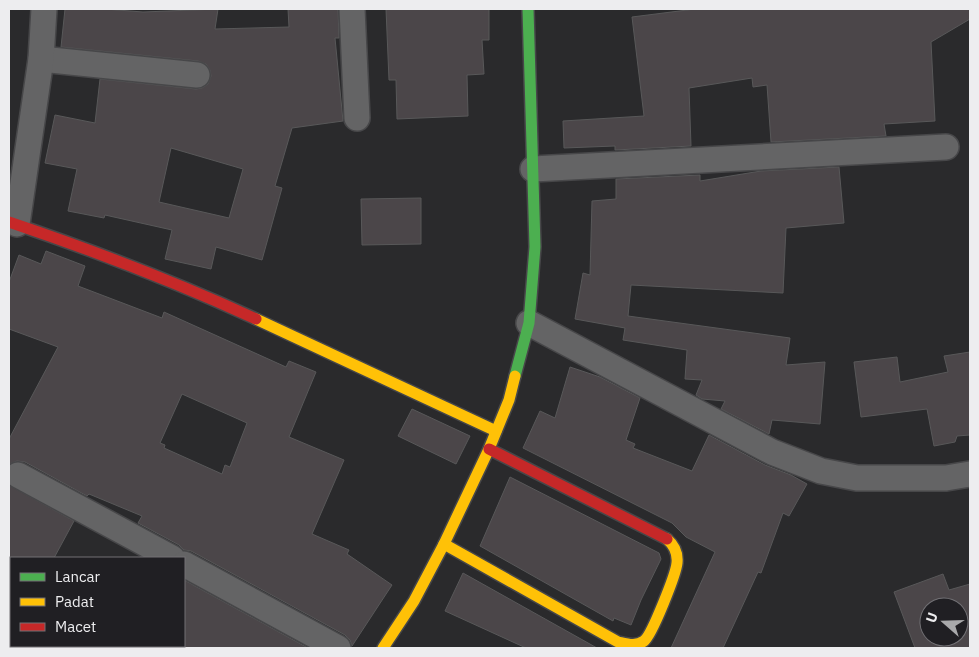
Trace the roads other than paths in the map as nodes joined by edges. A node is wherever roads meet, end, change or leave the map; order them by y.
1 (44, 9) edge
2 (352, 9) edge
3 (528, 9) edge
4 (41, 59) junction
5 (197, 75) dead end
6 (357, 118) dead end
7 (946, 147) dead end
8 (533, 169) junction
9 (13, 223) edge
10 (529, 323) junction
11 (496, 431) junction
12 (488, 449) junction
13 (970, 474) edge
14 (18, 475) dead end
15 (444, 544) junction
16 (170, 557) edge
17 (185, 565) edge
18 (338, 648) edge
19 (383, 648) edge

1 - 4 street
2 - 6 street
3 - 8 street
4 - 5 street
4 - 9 street
7 - 8 street
8 - 10 street
9 - 11 street
10 - 11 street
10 - 13 street
11 - 12 street
12 - 15 street
12 - 15 street
14 - 16 street
15 - 19 street
17 - 18 street

